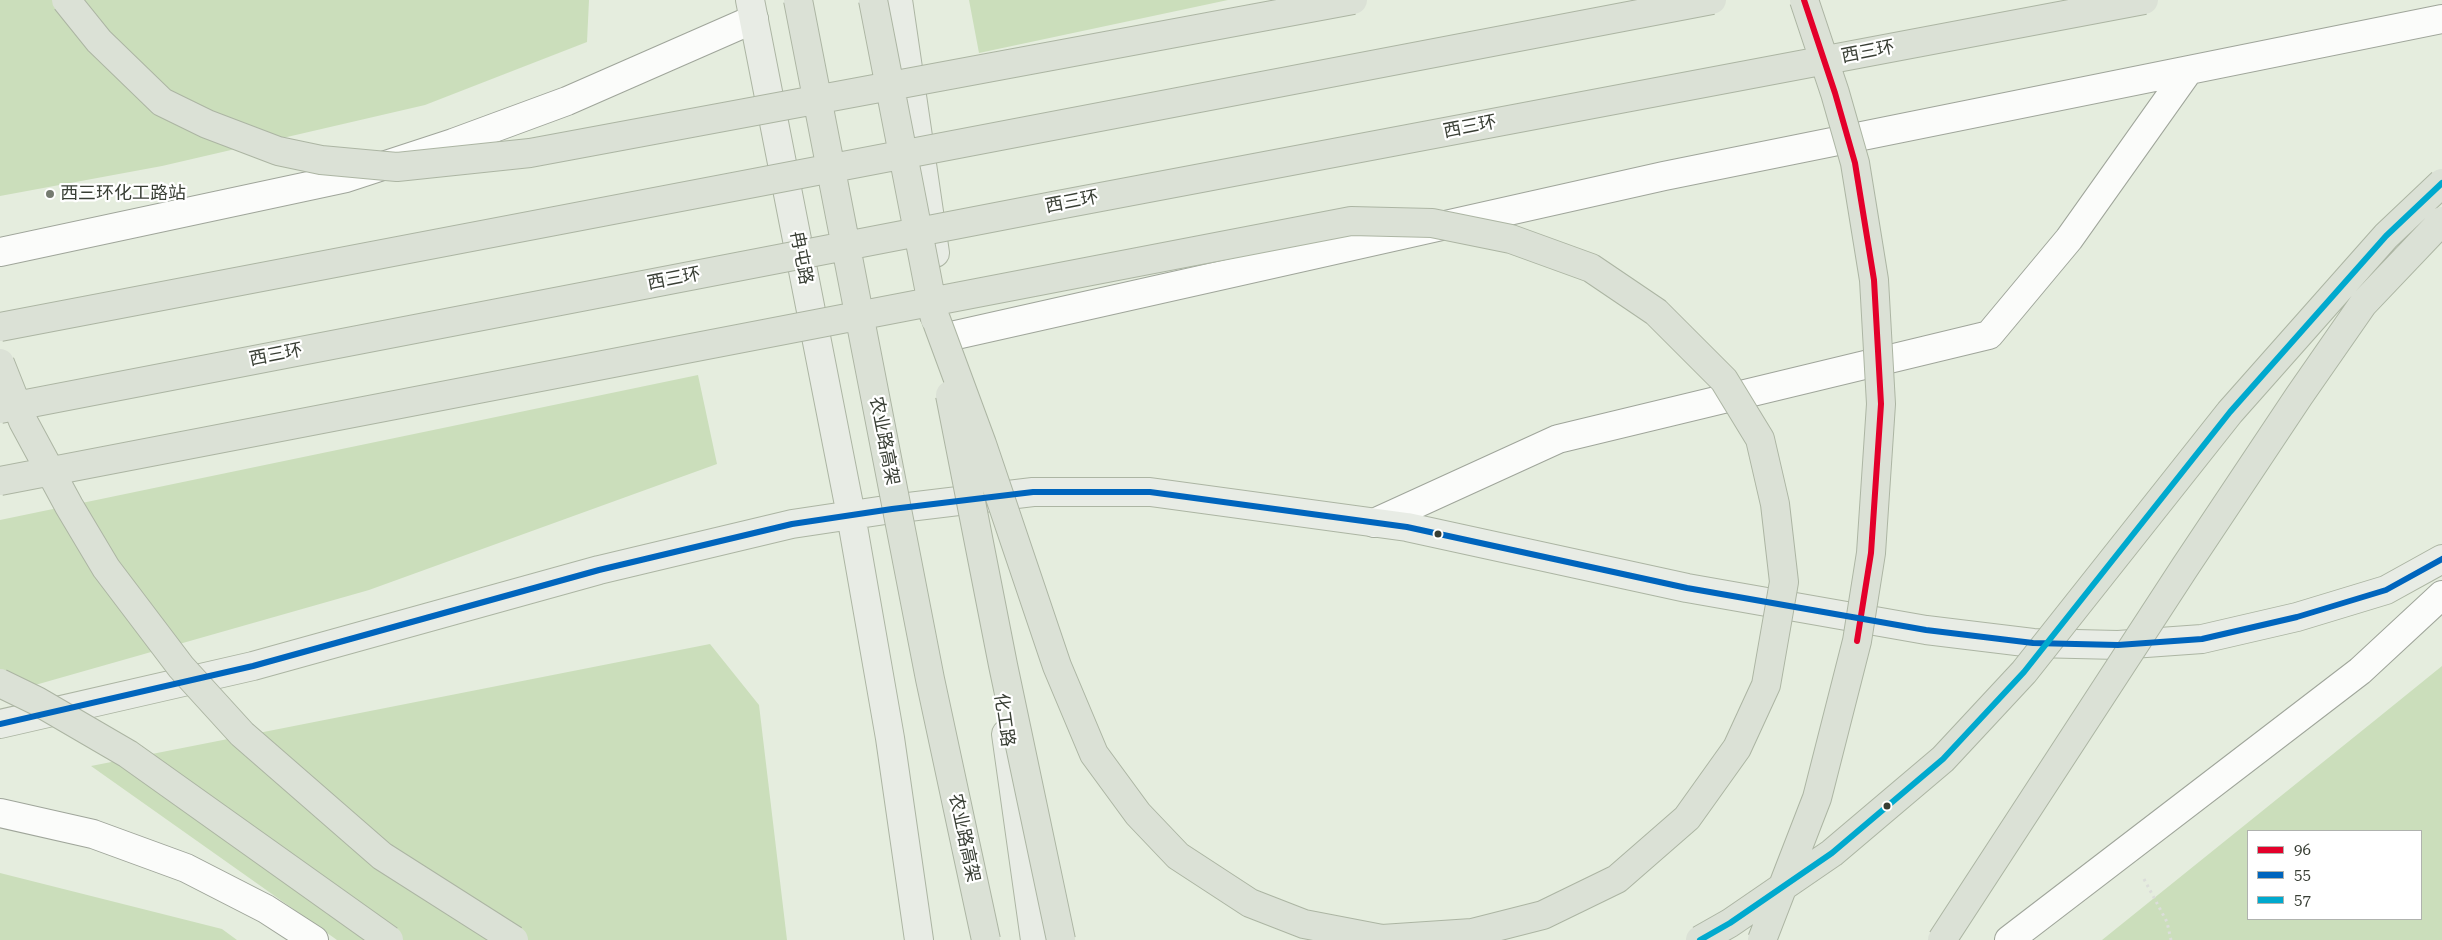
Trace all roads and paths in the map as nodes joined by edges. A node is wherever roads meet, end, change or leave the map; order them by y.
1 (66, 0) edge
2 (798, 0) edge
3 (873, 0) edge
4 (898, 0) edge
5 (1353, 0) edge
6 (1712, 0) edge
7 (1804, 0) edge
8 (2144, 0) edge
9 (752, 10) edge
10 (2442, 19) edge
11 (2189, 70) junction
12 (2442, 183) edge
13 (2442, 221) edge
14 (0, 252) edge
15 (934, 314) junction
16 (0, 327) edge
17 (947, 337) junction
18 (0, 363) edge
19 (0, 409) edge
20 (0, 481) edge
21 (971, 500) junction
22 (851, 515) junction
23 (1374, 523) junction
24 (2442, 559) edge
25 (2442, 595) edge
26 (0, 683) edge
27 (0, 724) edge
28 (0, 813) edge
29 (2128, 849) junction
30 (314, 940) edge
31 (389, 940) edge
32 (514, 940) edge
33 (920, 940) edge
34 (986, 940) edge
35 (1035, 940) edge
36 (1061, 940) edge
37 (1700, 940) edge
38 (1762, 940) edge
39 (1942, 940) edge
40 (2009, 940) edge
41 (2171, 940) edge

1 - 5 highway, bridge
2 - 34 highway, 农业路高架, bridge
3 - 15 highway, bridge
4 - 17 main road
6 - 16 highway, bridge
7 - 38 highway, bridge
8 - 19 highway, 西三环, bridge
9 - 14 street
9 - 22 main road, 冉屯路
10 - 11 street
11 - 17 street
11 - 23 street
12 - 37 highway, bridge
13 - 39 highway, bridge
15 - 20 highway, bridge
15 - 36 highway, bridge
17 - 21 main road
18 - 32 highway, bridge
21 - 22 main road
21 - 23 main road
21 - 35 main road, 化工路
22 - 27 main road
22 - 33 main road
23 - 24 main road
25 - 29 street
26 - 31 highway, bridge
28 - 30 street
29 - 40 street
29 - 41 path

